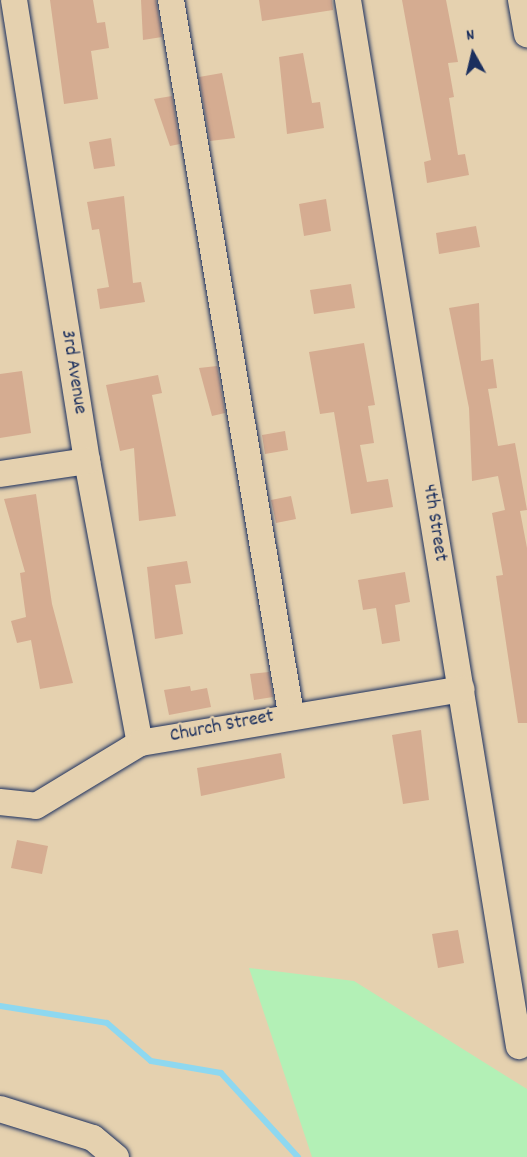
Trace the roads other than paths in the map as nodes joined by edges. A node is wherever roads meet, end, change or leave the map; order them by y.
1 (14, 0) edge
2 (171, 0) edge
3 (348, 0) edge
4 (521, 0) edge
5 (527, 34) edge
6 (87, 461) junction
7 (0, 474) edge
8 (461, 689) junction
9 (291, 714) junction
10 (140, 743) junction
11 (0, 802) edge
12 (519, 1046) dead end
13 (0, 1109) edge
14 (116, 1157) edge

1 - 6 street, 3rd Avenue
2 - 9 street
3 - 8 street, 4th Street
4 - 5 street
6 - 7 street
6 - 10 street, 3rd Avenue
8 - 9 street, Church Street
8 - 12 street, 4th Street
9 - 10 street, Church Street
10 - 11 street, Church Street
13 - 14 street

